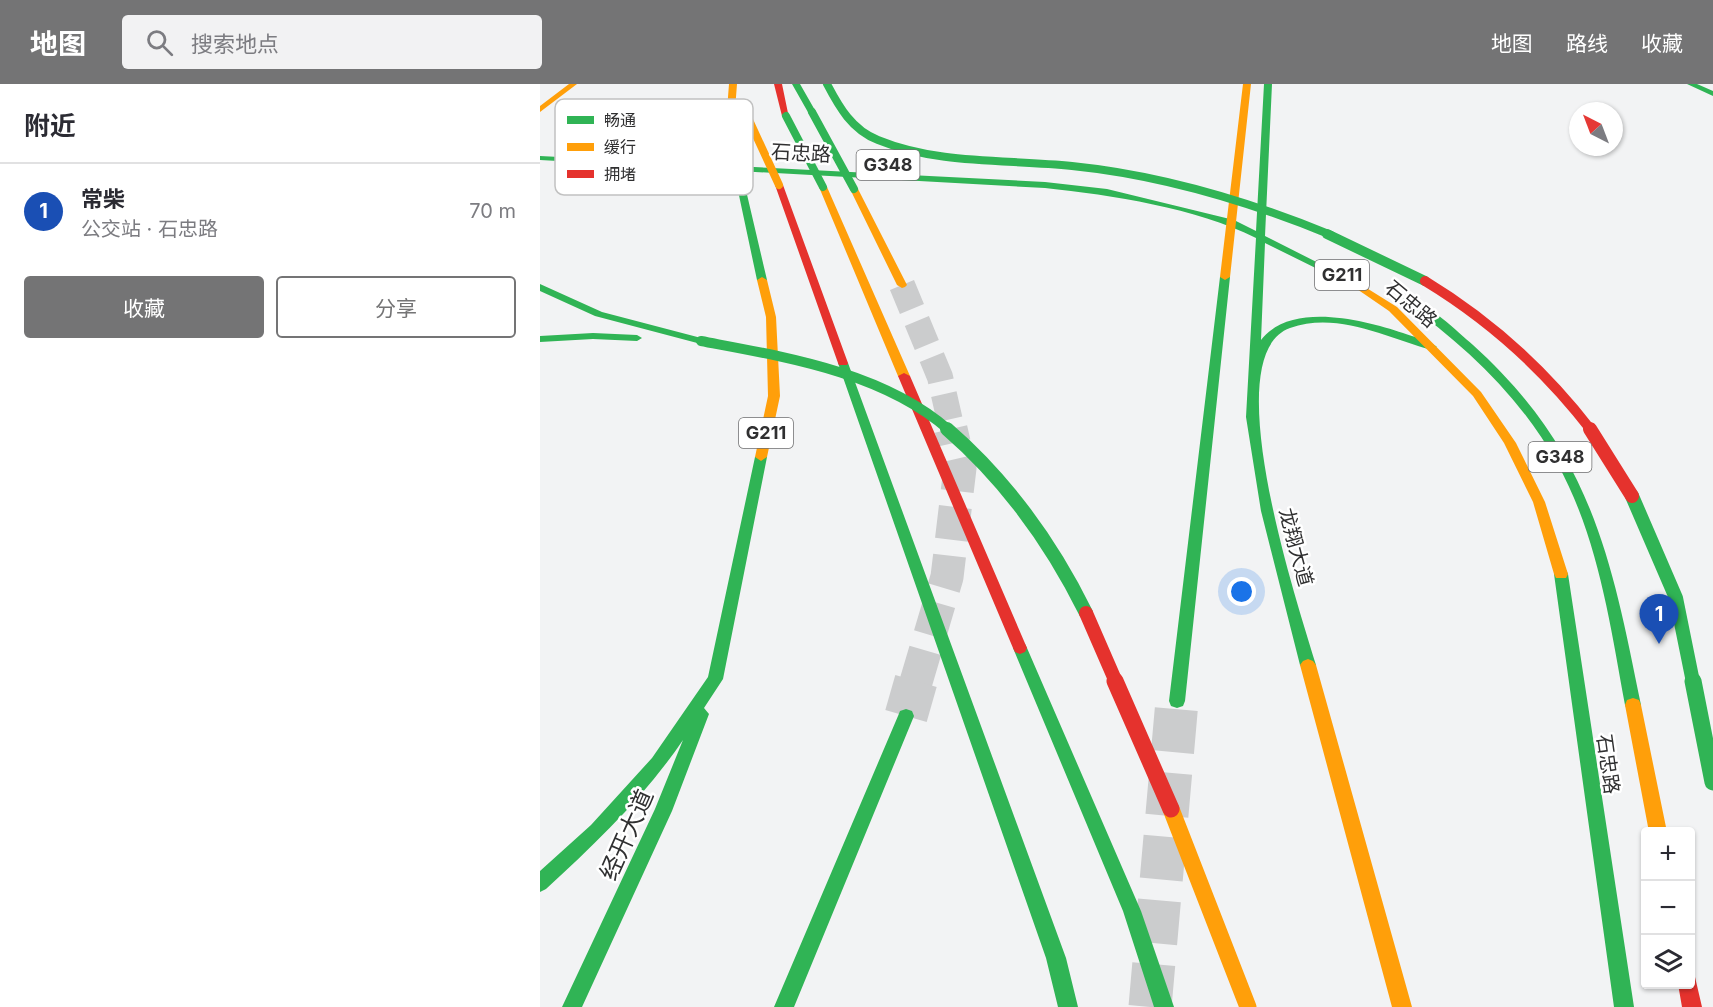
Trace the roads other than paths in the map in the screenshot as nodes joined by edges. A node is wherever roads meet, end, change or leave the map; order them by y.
1 (573, 84) edge
2 (733, 84) edge
3 (740, 84) edge
4 (778, 84) edge
5 (796, 84) edge
6 (828, 84) edge
7 (1247, 84) edge
8 (1268, 84) edge
9 (1691, 84) edge
10 (1713, 94) edge
11 (732, 99) edge
12 (744, 99) edge
13 (540, 110) edge
14 (753, 129) edge
15 (540, 145) edge
16 (555, 146) edge
17 (753, 157) edge
18 (540, 158) edge
19 (555, 159) edge
20 (753, 169) edge
21 (743, 195) edge
22 (1233, 207) junction
23 (1261, 218) junction
24 (1231, 222) junction
25 (1260, 236) junction
26 (1308, 241) dead end
27 (902, 285) tunnel mouth
28 (540, 287) edge
29 (1395, 290) dead end
30 (540, 339) edge
31 (702, 341) junction
32 (1432, 347) junction
33 (1253, 378) junction
34 (715, 679) junction
35 (1177, 701) tunnel mouth
36 (906, 716) tunnel mouth
37 (1713, 782) edge
38 (1657, 827) edge
39 (540, 883) edge
40 (1689, 989) edge
41 (572, 1007) edge
42 (784, 1007) edge
43 (1068, 1007) edge
44 (1164, 1007) edge
45 (1248, 1007) edge
46 (1402, 1007) edge
47 (1624, 1007) edge
48 (1692, 1007) edge

1 - 13 main road
2 - 11 main road, G211, bridge
3 - 12 main road, bridge
4 - 44 main road, bridge
5 - 27 main road, bridge
6 - 37 main road, G211, bridge
7 - 22 main road
8 - 23 main road, 龙翔大道
9 - 10 main road
14 - 43 main road, bridge
15 - 16 main road, 石忠路 / G348
17 - 22 main road, 石忠路 / G348
18 - 19 main road, 石忠路 / G211
20 - 24 main road, 石忠路 / G211
21 - 34 main road, G211, bridge
22 - 23 main road, 石忠路 / G348
22 - 24 main road
23 - 25 main road, 龙翔大道
23 - 26 main road, 石忠路 / G348
24 - 25 main road, 石忠路 / G211
24 - 35 main road
25 - 32 main road, 石忠路 / G211
25 - 33 main road, 龙翔大道
28 - 31 main road
29 - 38 main road, 石忠路 / G348
30 - 31 main road
31 - 45 main road, bridge
32 - 33 main road
32 - 47 main road, 石忠路 / G211
33 - 46 main road, 龙翔大道
34 - 39 main road, G211
34 - 41 main road, 经开大道
36 - 42 main road
40 - 48 main road

